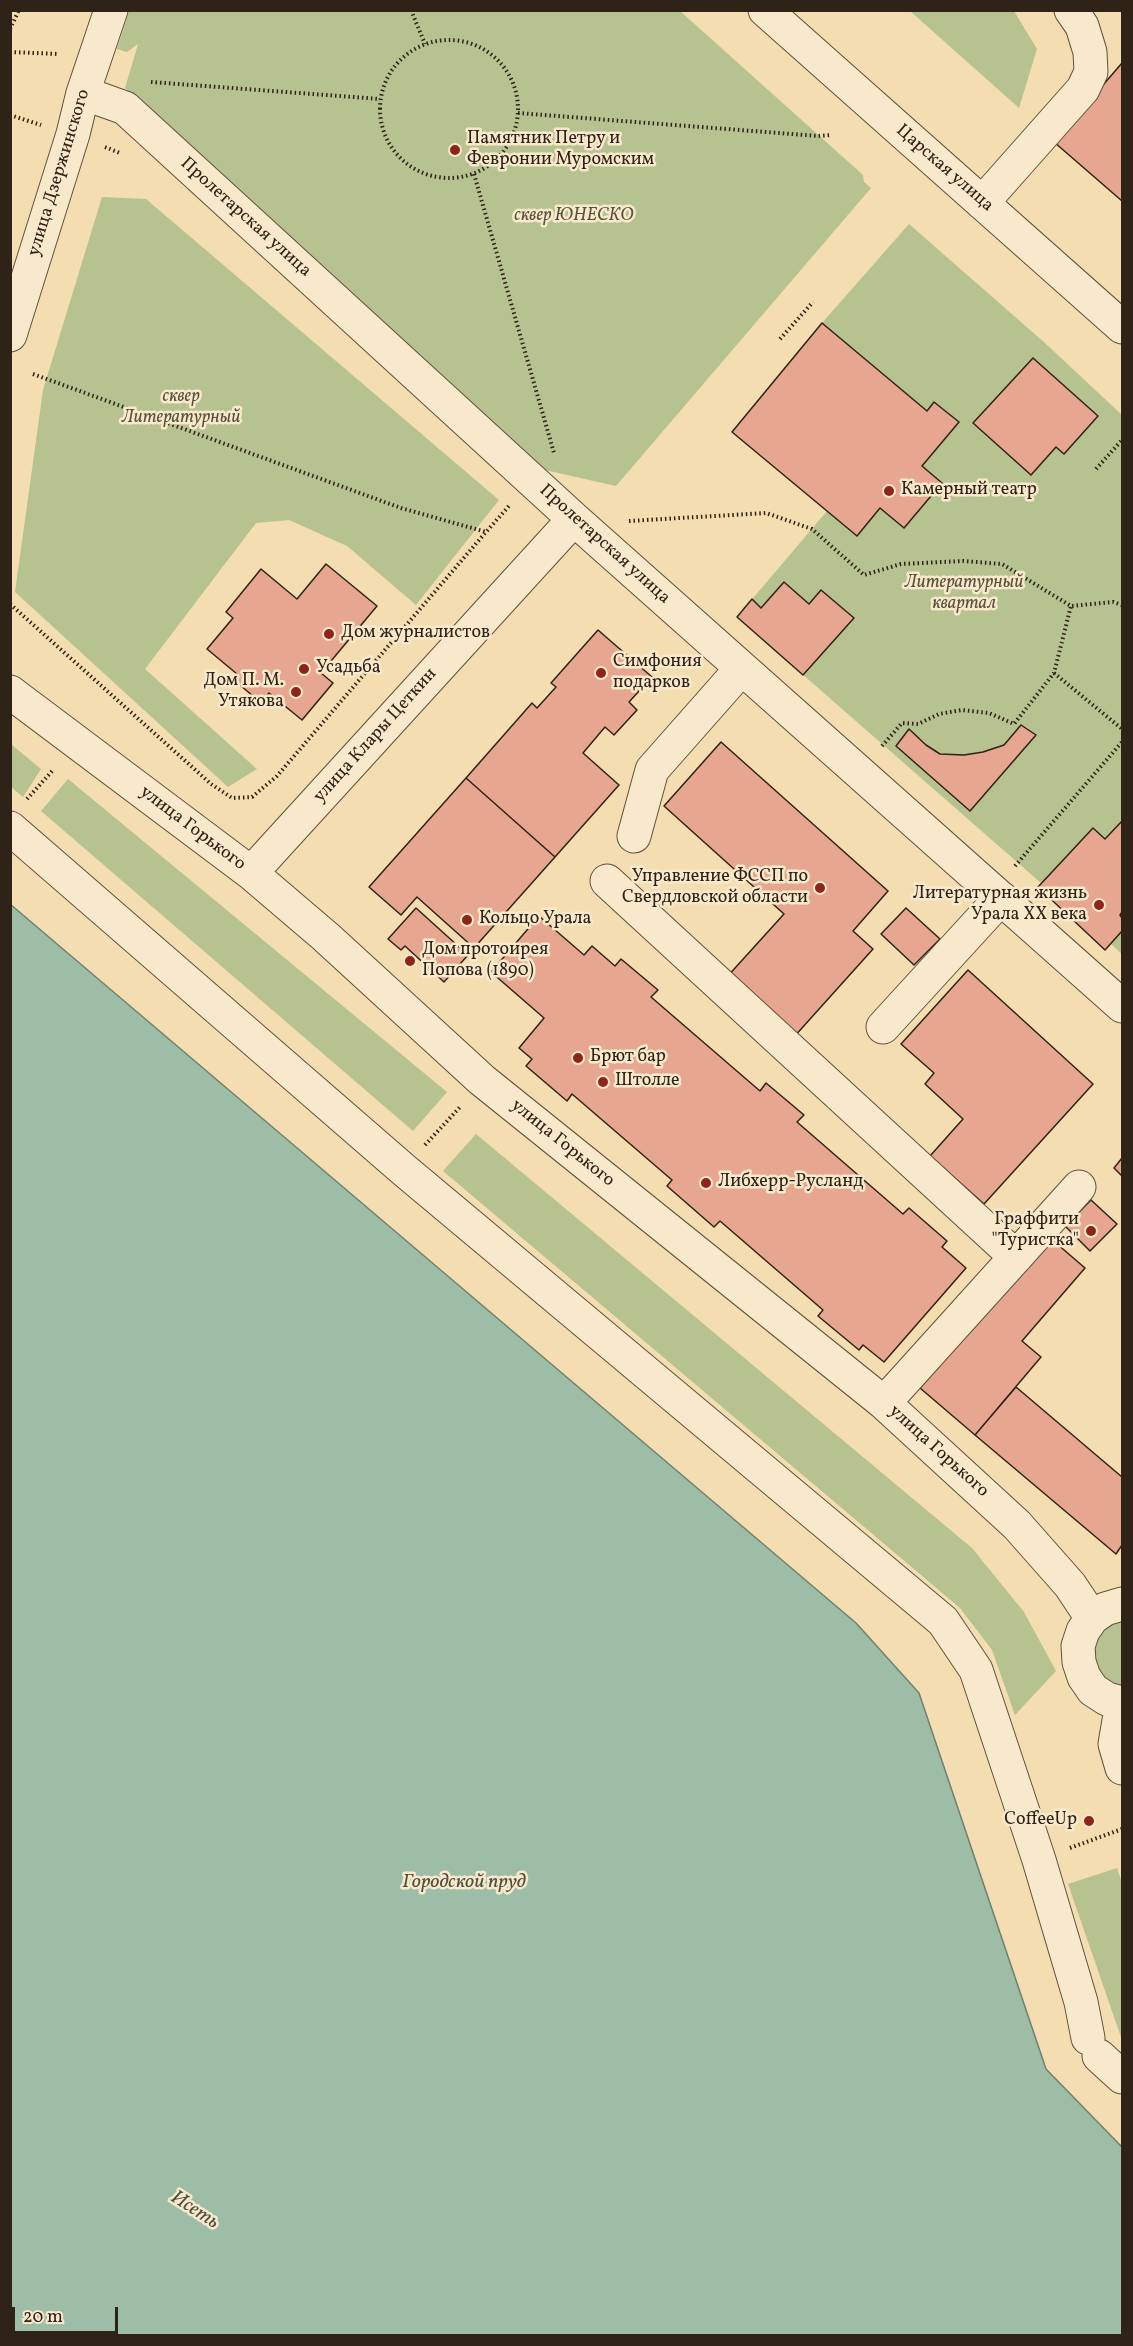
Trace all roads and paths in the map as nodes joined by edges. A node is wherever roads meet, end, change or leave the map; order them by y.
1 (19, 10) edge
2 (111, 10) edge
3 (411, 10) edge
4 (765, 10) edge
5 (1071, 10) edge
6 (10, 29) edge
7 (425, 44) junction
8 (10, 52) edge
9 (96, 56) junction
10 (144, 82) dead end
11 (83, 93) junction
12 (380, 99) junction
13 (518, 113) junction
14 (832, 135) dead end
15 (474, 174) junction
16 (982, 203) junction
17 (813, 302) dead end
18 (1122, 327) edge
19 (10, 335) edge
20 (780, 339) dead end
21 (33, 374) dead end
22 (1122, 440) edge
23 (555, 456) dead end
24 (1096, 469) dead end
25 (513, 501) dead end
26 (574, 519) junction
27 (618, 521) dead end
28 (486, 532) junction
29 (10, 604) edge
30 (1122, 605) edge
31 (1071, 606) junction
32 (742, 668) junction
33 (1054, 673) junction
34 (10, 692) edge
35 (1122, 729) edge
36 (1122, 742) edge
37 (876, 752) dead end
38 (56, 766) dead end
39 (16, 816) edge
40 (634, 836) dead end
41 (251, 873) junction
42 (607, 881) dead end
43 (1006, 884) junction
44 (1122, 1006) edge
45 (883, 1027) dead end
46 (482, 1080) junction
47 (404, 1170) junction
48 (1079, 1187) dead end
49 (1016, 1257) junction
50 (884, 1403) junction
51 (1122, 1604) edge
52 (1092, 1618) junction
53 (1122, 1703) edge
54 (1122, 1768) edge
55 (1122, 1829) edge
56 (1039, 1860) junction
57 (1103, 2057) edge

1 - 6 path
2 - 9 street, улица Дзержинского
3 - 7 path
4 - 16 street, Царская улица
5 - 16 street
7 - 12 path
7 - 13 path
8 - 9 path
9 - 11 street, улица Дзержинского
10 - 12 path
11 - 19 street, улица Дзержинского
11 - 26 street, Пролетарская улица
12 - 15 path
13 - 14 path
13 - 15 path
15 - 23 path
16 - 18 street, Царская улица
17 - 20 path
21 - 28 path
22 - 24 path
25 - 28 path
26 - 32 street, Пролетарская улица
26 - 41 street, улица Клары Цеткин
27 - 31 path
28 - 29 path
30 - 31 path
31 - 33 path
32 - 40 street
32 - 43 street, Пролетарская улица
33 - 35 path
33 - 37 path
34 - 41 street, улица Горького
36 - 43 path
38 - 39 path
39 - 47 street
41 - 46 street, улица Горького
42 - 49 street
43 - 44 street, Пролетарская улица
43 - 45 street
46 - 47 path
46 - 50 street, улица Горького
47 - 56 street
48 - 49 street
49 - 50 street
50 - 52 street, улица Горького
51 - 52 street
52 - 53 street
53 - 54 street
55 - 56 path
56 - 57 street

